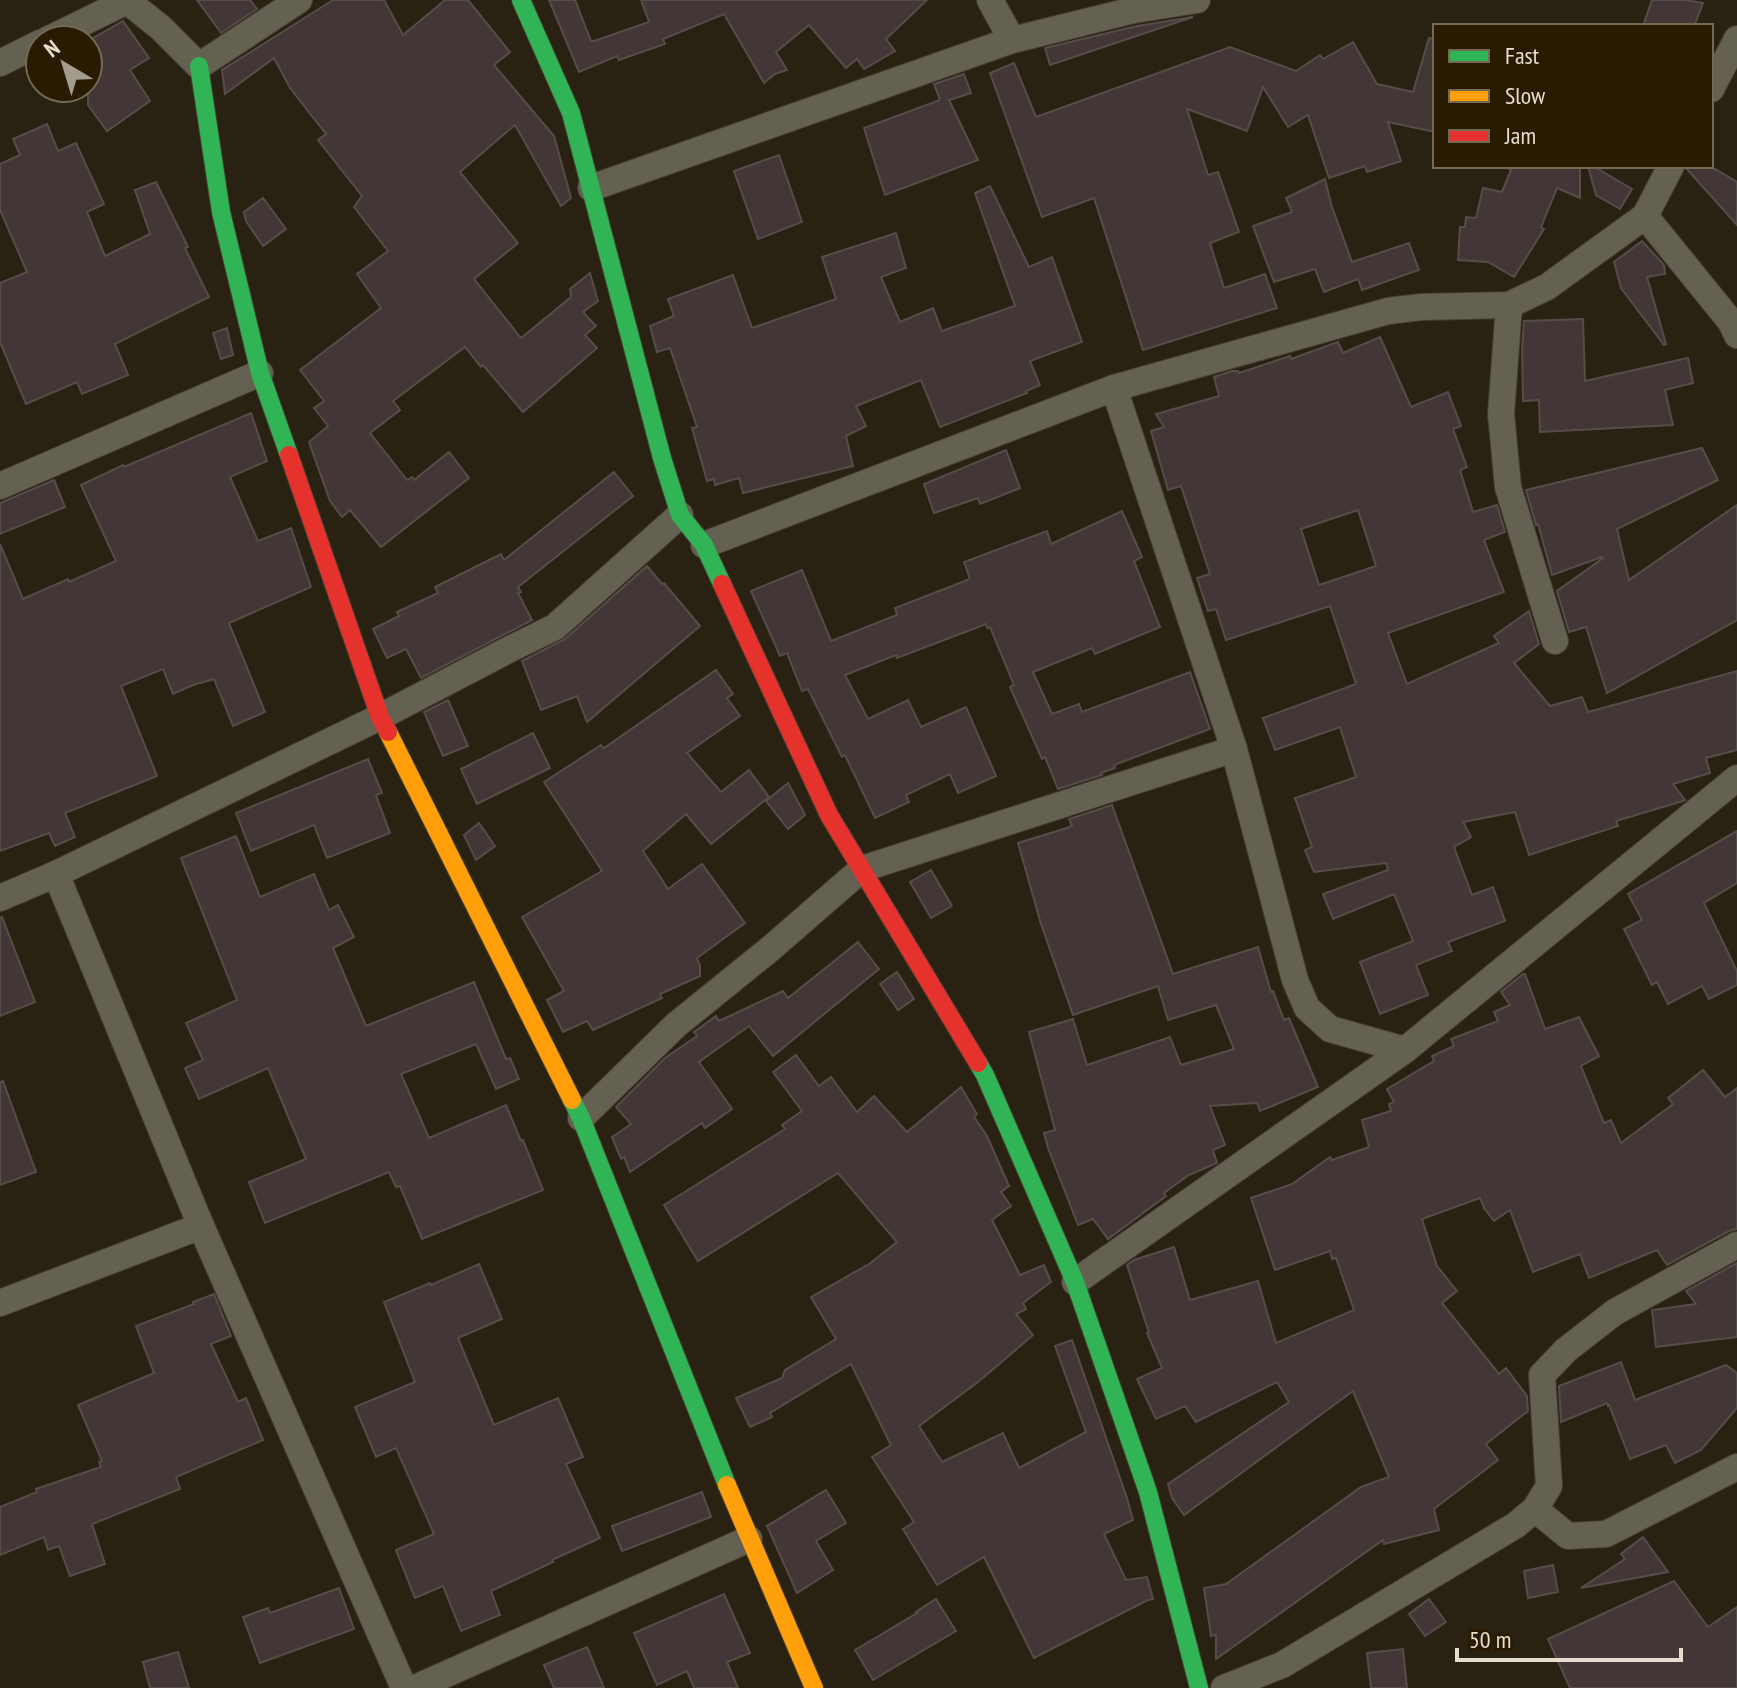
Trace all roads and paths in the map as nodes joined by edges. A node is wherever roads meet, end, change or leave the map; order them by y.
1 (126, 0) edge
2 (299, 0) edge
3 (521, 0) edge
4 (990, 0) edge
5 (1197, 0) edge
6 (79, 24) edge
7 (1737, 39) edge
8 (1012, 40) junction
9 (24, 51) edge
10 (0, 63) edge
11 (199, 66) junction
12 (1713, 85) edge
13 (1670, 168) edge
14 (591, 188) junction
15 (1645, 216) junction
16 (1509, 305) junction
17 (1735, 327) edge
18 (260, 373) junction
19 (1114, 388) junction
20 (0, 486) edge
21 (680, 515) junction
22 (704, 545) junction
23 (1555, 641) dead end
24 (380, 717) junction
25 (1234, 749) junction
26 (1737, 778) edge
27 (862, 869) junction
28 (56, 874) junction
29 (0, 898) edge
30 (1405, 1050) junction
31 (581, 1118) junction
32 (201, 1226) junction
33 (1737, 1245) edge
34 (1075, 1282) junction
35 (0, 1303) edge
36 (1737, 1467) edge
37 (1535, 1509) junction
38 (749, 1539) junction
39 (404, 1688) edge
40 (415, 1688) edge
41 (814, 1688) edge
42 (1199, 1688) edge
43 (1224, 1688) edge

1 - 6 street
1 - 11 street
2 - 11 street
3 - 14 street
4 - 8 street
5 - 8 street
7 - 12 street
8 - 14 street
9 - 10 street
11 - 18 street
13 - 15 street
14 - 21 street
15 - 16 street
15 - 17 street
16 - 19 street
16 - 23 street
18 - 20 street
18 - 24 street
19 - 22 street
19 - 25 street
21 - 22 street
21 - 24 street
22 - 27 street
24 - 28 street
24 - 31 street
25 - 27 street
25 - 30 street
26 - 30 street
27 - 31 street
27 - 34 street
28 - 29 street
28 - 32 street
30 - 34 street
31 - 38 street
32 - 35 street
32 - 39 street
33 - 37 street
34 - 42 street
36 - 37 street
37 - 43 street
38 - 40 street
38 - 41 street

